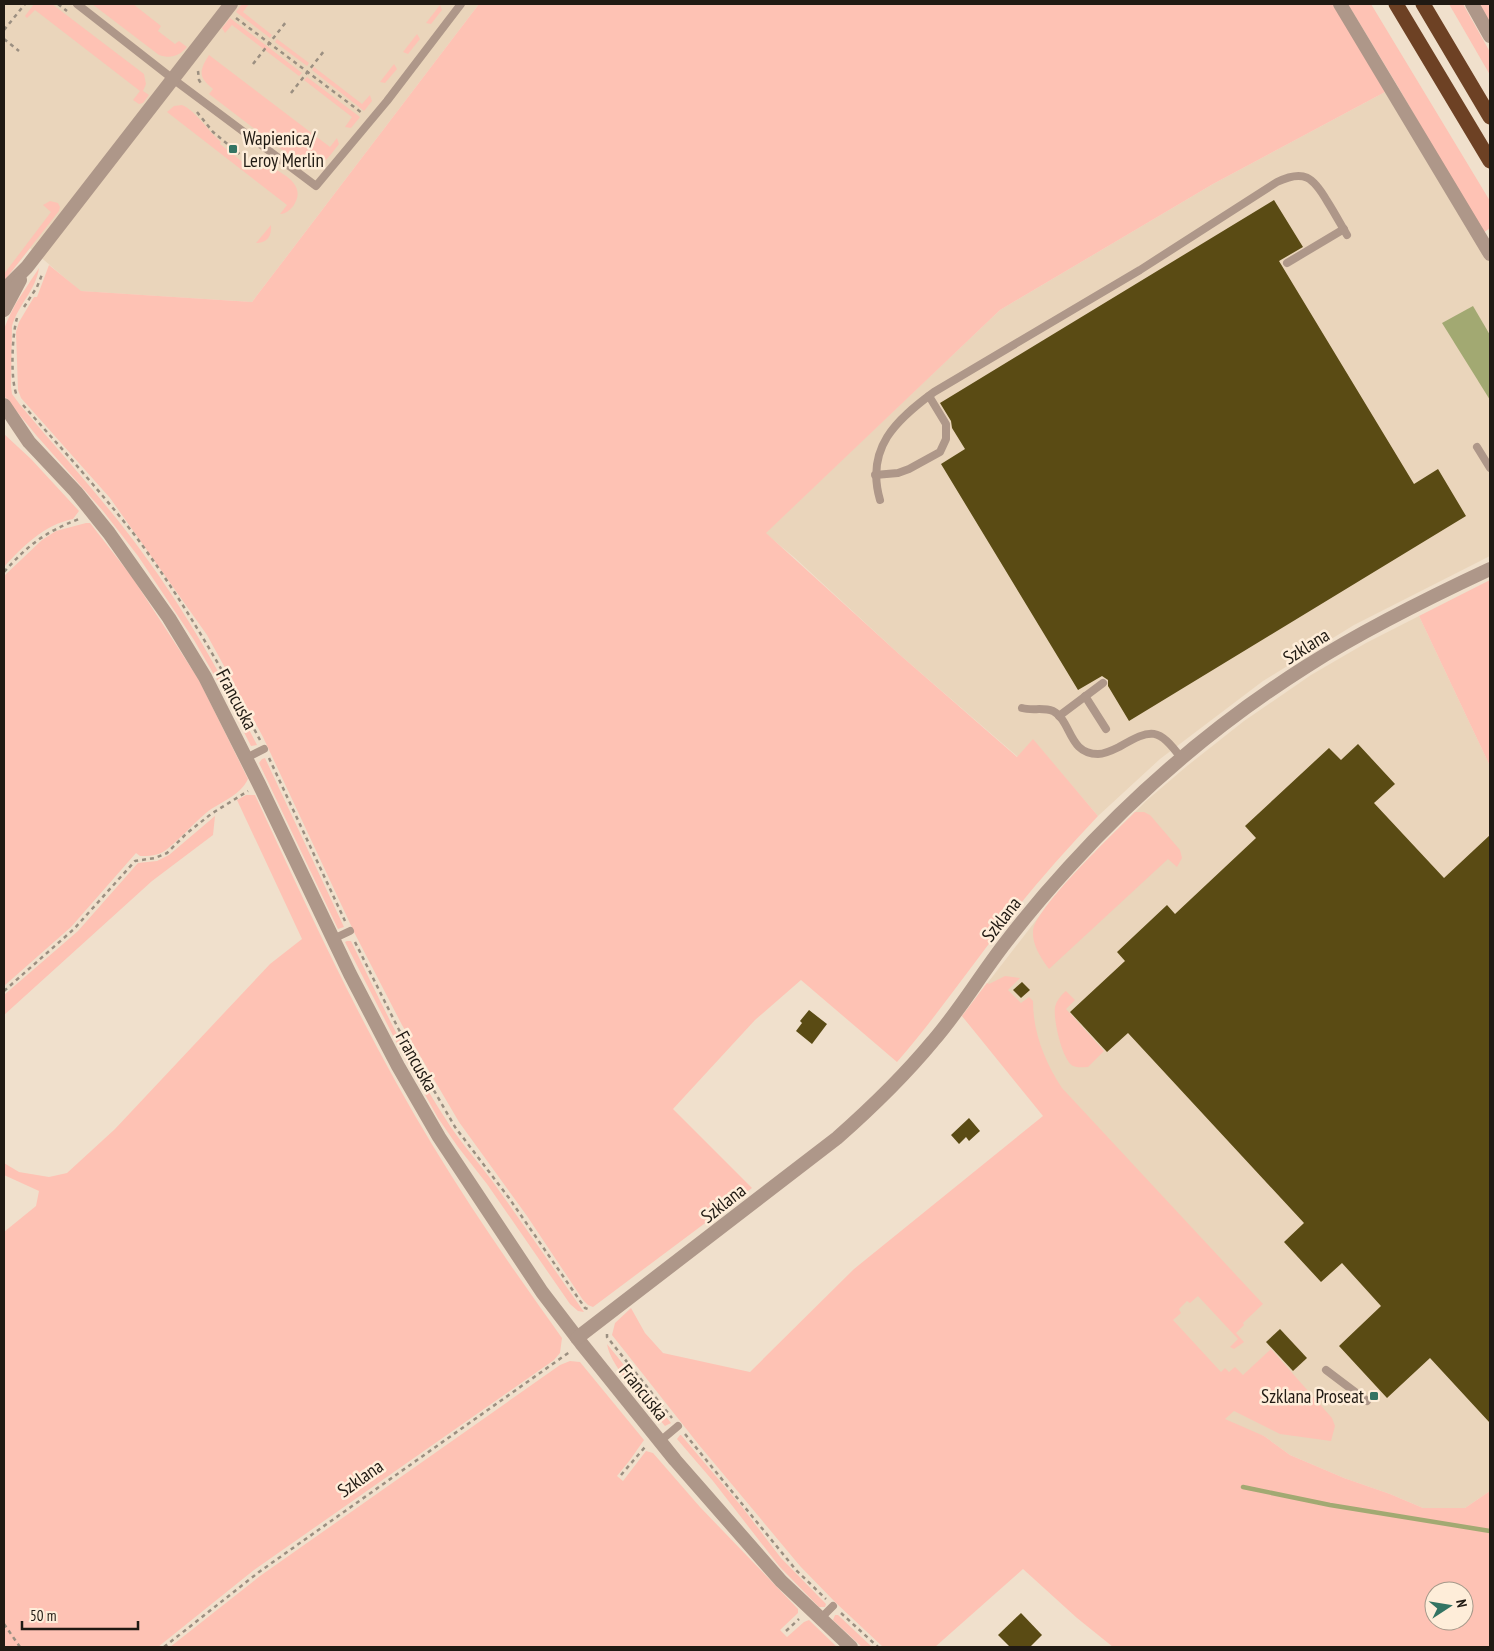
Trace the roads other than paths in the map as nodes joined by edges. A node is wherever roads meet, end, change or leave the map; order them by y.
1 (77, 4) edge
2 (461, 4) edge
3 (1340, 4) edge
4 (1396, 4) edge
5 (1422, 4) edge
6 (1429, 4) edge
7 (1472, 4) edge
8 (228, 7) edge
9 (1490, 36) edge
10 (1456, 60) junction
11 (173, 79) junction
12 (1490, 116) edge
13 (1490, 161) edge
14 (1490, 254) edge
15 (1287, 264) dead end
16 (27, 267) junction
17 (4, 290) edge
18 (4, 310) edge
19 (929, 396) junction
20 (4, 405) edge
21 (4, 423) edge
22 (29, 442) junction
23 (1477, 447) dead end
24 (1490, 468) edge
25 (875, 475) junction
26 (880, 500) dead end
27 (1490, 569) edge
28 (1103, 683) dead end
29 (1085, 696) junction
30 (1022, 708) dead end
31 (1059, 716) junction
32 (1106, 729) dead end
33 (264, 749) road end
34 (246, 758) junction
35 (1182, 759) junction
36 (350, 932) road end
37 (333, 939) junction
38 (579, 1341) junction
39 (1326, 1370) dead end
40 (1367, 1401) dead end
41 (678, 1426) road end
42 (658, 1439) junction
43 (833, 1606) road end
44 (820, 1619) junction
45 (850, 1647) edge

1 - 11 lane
2 - 11 lane
3 - 14 street
4 - 13 highway
5 - 10 highway
6 - 10 highway
7 - 9 street
8 - 11 street
10 - 12 highway
11 - 16 street
15 - 19 lane
16 - 17 street
16 - 18 street
19 - 25 lane
19 - 25 lane
20 - 22 street, Francuska
21 - 22 street, Francuska
22 - 34 street, Francuska
23 - 24 lane
25 - 26 lane
27 - 35 street, Szklana
28 - 29 lane
29 - 31 lane
29 - 32 lane
30 - 31 lane
31 - 35 lane
33 - 34 lane
34 - 37 street, Francuska
35 - 38 street, Szklana
36 - 37 lane
37 - 38 street, Francuska
38 - 42 street, Francuska
39 - 40 lane
41 - 42 lane
42 - 44 street, Francuska
43 - 44 lane
44 - 45 street, Francuska

